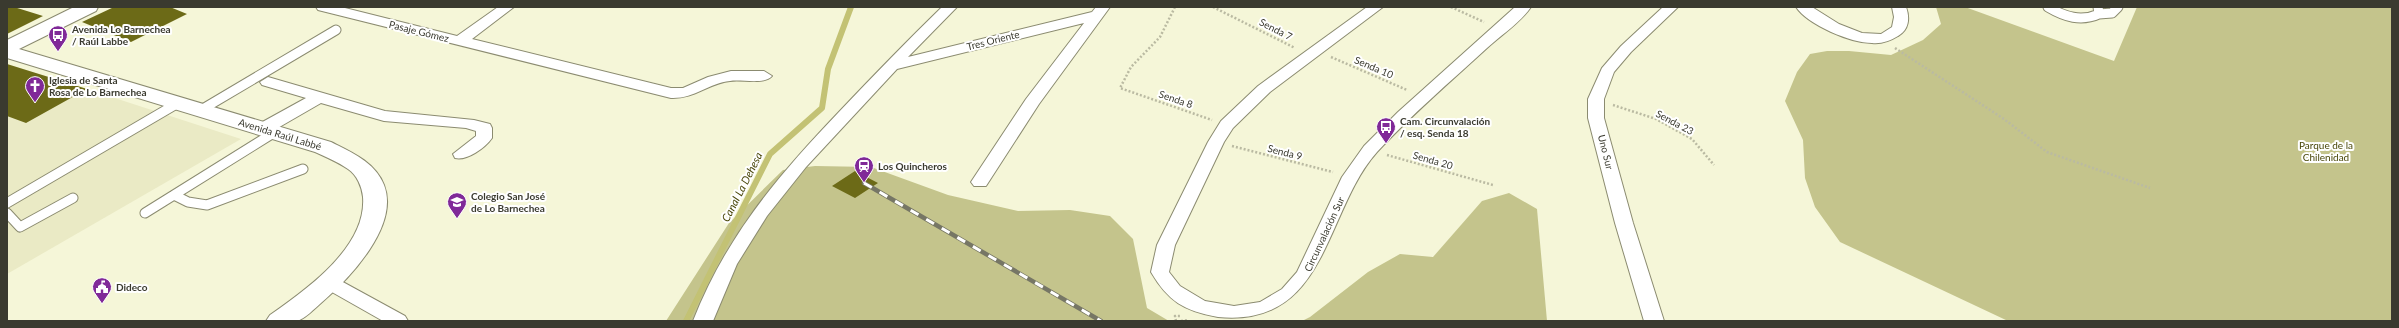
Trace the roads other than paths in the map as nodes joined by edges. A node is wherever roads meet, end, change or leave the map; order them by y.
1 (90, 7) edge
2 (323, 7) edge
3 (507, 7) edge
4 (950, 7) edge
5 (1376, 7) edge
6 (1524, 7) edge
7 (1671, 7) edge
8 (1803, 7) edge
9 (1899, 7) edge
10 (2048, 7) edge
11 (2118, 7) edge
12 (1100, 11) edge
13 (2098, 11) edge
14 (336, 30) dead end
15 (460, 41) junction
16 (7, 48) edge
17 (7, 52) edge
18 (890, 66) junction
19 (764, 76) dead end
20 (268, 82) dead end
21 (318, 98) junction
22 (178, 103) junction
23 (201, 110) junction
24 (269, 130) junction
25 (461, 154) dead end
26 (304, 169) dead end
27 (980, 182) dead end
28 (174, 195) junction
29 (73, 198) dead end
30 (7, 203) edge
31 (7, 213) edge
32 (145, 213) dead end
33 (330, 282) junction
34 (279, 321) edge
35 (398, 321) edge
36 (703, 321) edge
37 (1655, 321) edge

1 - 16 street
2 - 15 street, Pasaje Gómez
3 - 15 street, Pasaje Gómez
4 - 18 street
5 - 6 street, Circunvalación Sur
7 - 37 street, Uno Sur
8 - 9 street
10 - 13 lane
11 - 13 lane
12 - 18 street, Tres Oriente
12 - 27 street, Tres Oriente
14 - 23 lane
15 - 19 street
17 - 22 street, Avenida Raúl Labbé
18 - 36 street
20 - 21 street
21 - 24 street
21 - 25 street
22 - 23 street, Avenida Raúl Labbé
22 - 30 lane
23 - 24 street, Avenida Raúl Labbé
24 - 28 lane
24 - 33 street, Avenida Raúl Labbé
26 - 28 lane
28 - 32 lane
29 - 31 lane
33 - 34 street, Avenida Raúl Labbé
33 - 35 street

